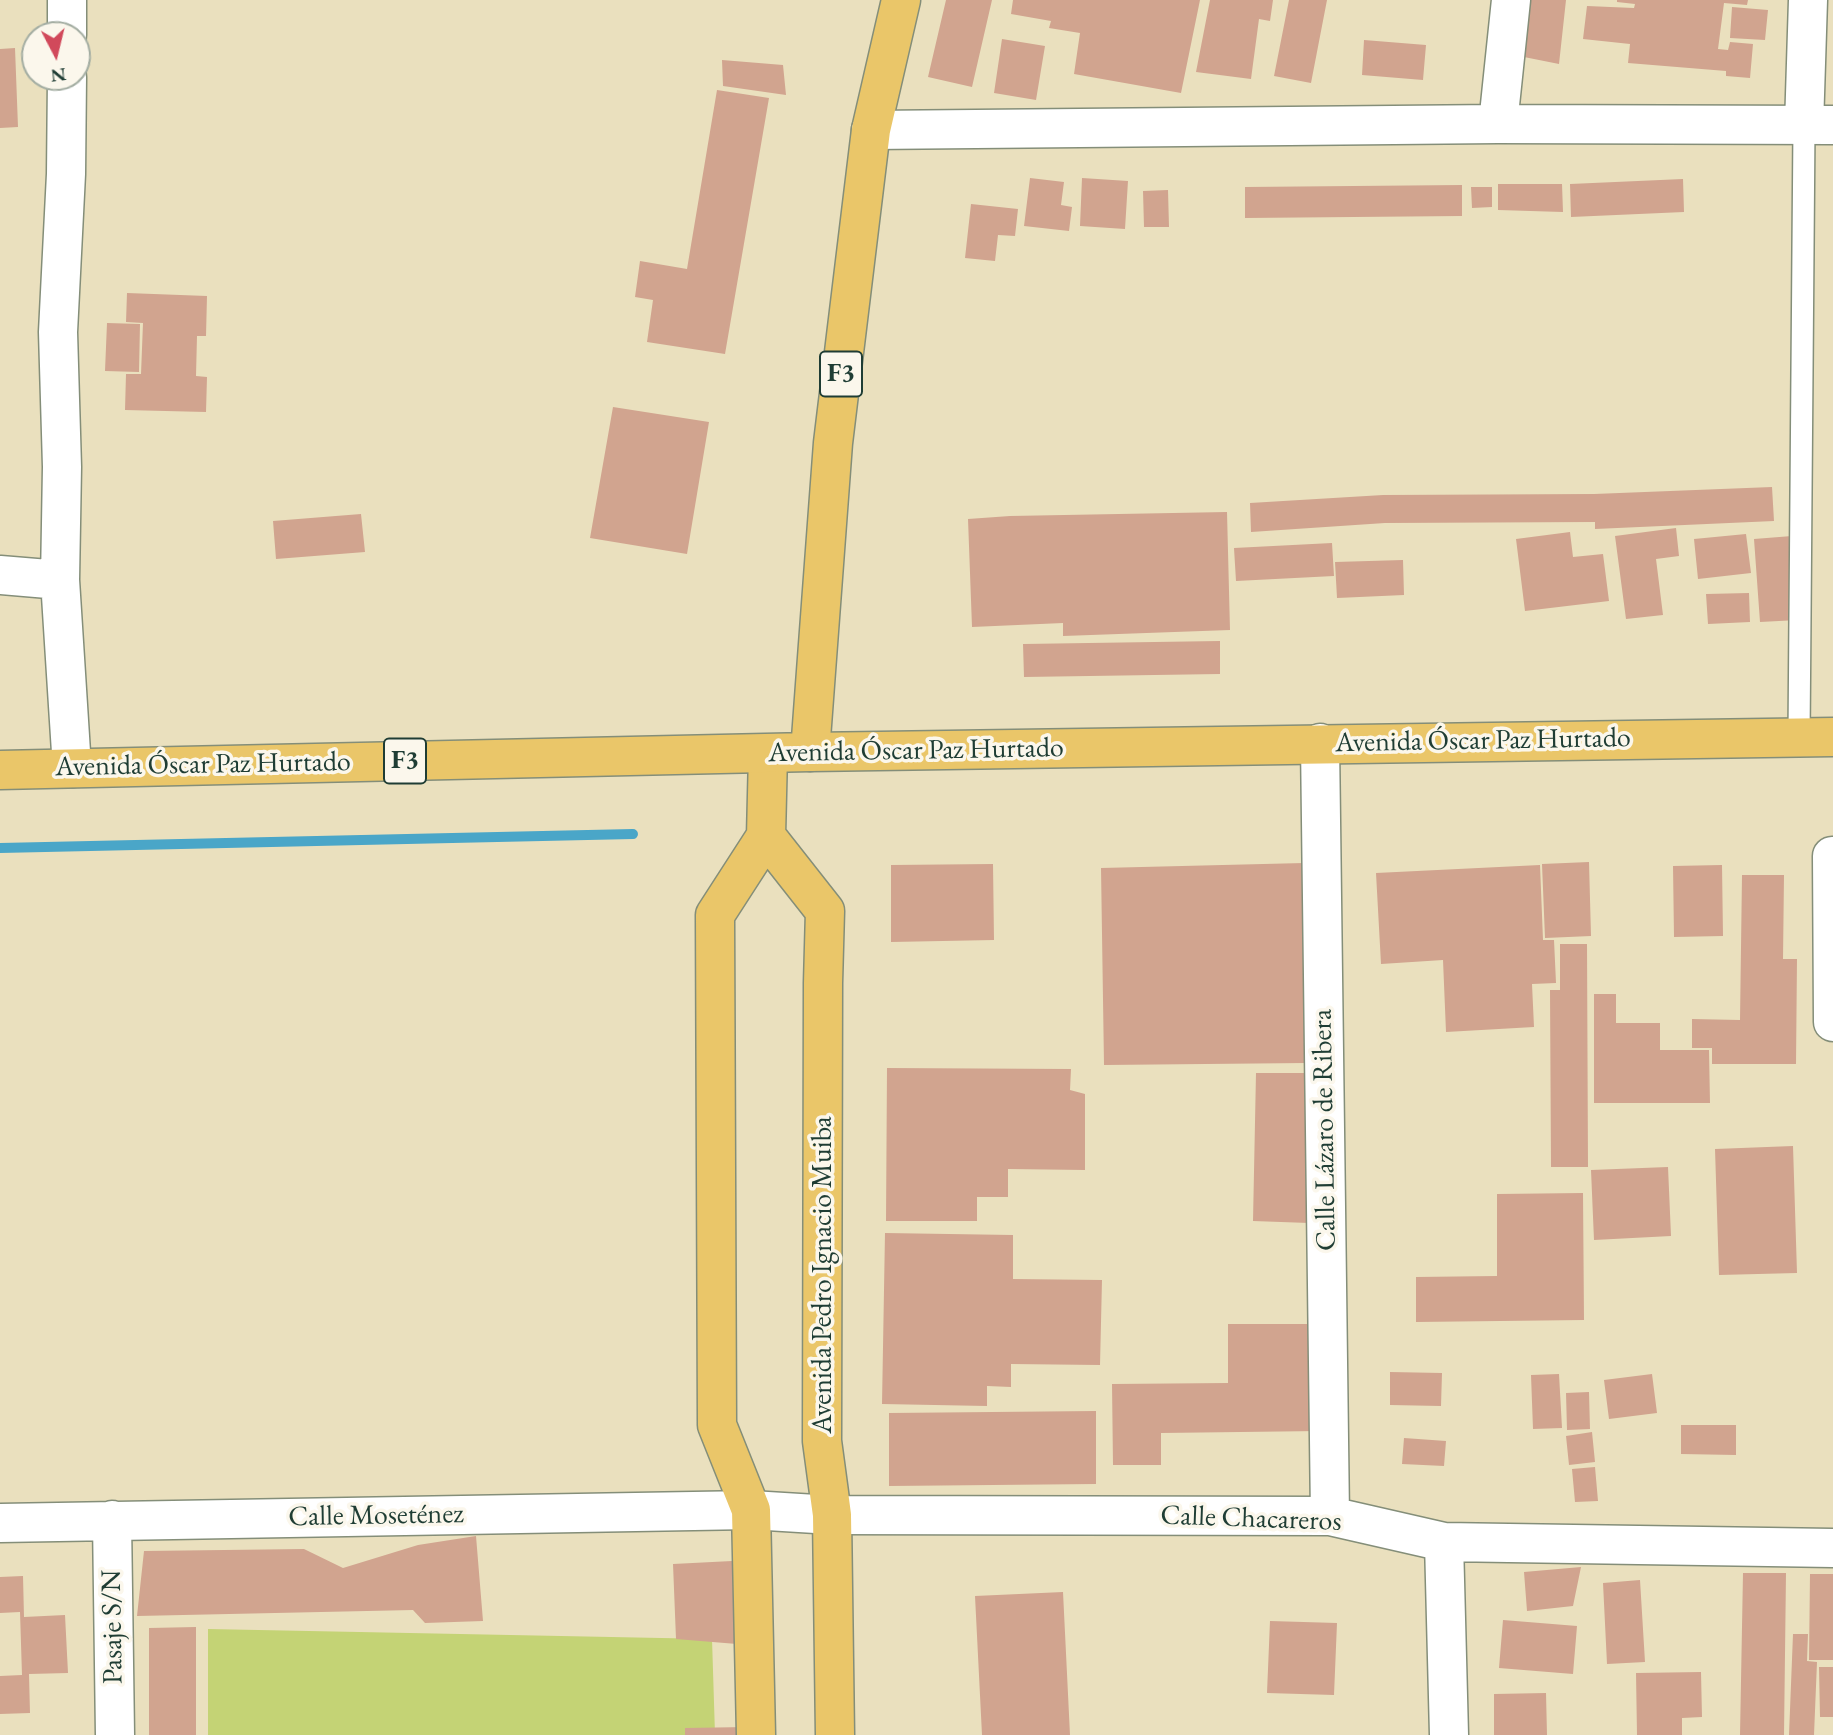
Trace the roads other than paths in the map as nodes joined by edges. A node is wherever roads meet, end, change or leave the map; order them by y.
1 (68, 0) edge
2 (901, 0) edge
3 (1511, 0) edge
4 (1808, 0) edge
5 (67, 21) edge
6 (67, 91) edge
7 (1498, 124) junction
8 (1819, 125) edge
9 (871, 130) junction
10 (0, 575) edge
11 (60, 580) junction
12 (1816, 737) edge
13 (1321, 743) junction
14 (810, 752) junction
15 (768, 754) junction
16 (72, 768) junction
17 (0, 770) edge
18 (766, 836) junction
19 (1832, 856) edge
20 (1833, 1022) edge
21 (751, 1510) junction
22 (832, 1515) junction
23 (1330, 1516) junction
24 (112, 1520) junction
25 (0, 1522) edge
26 (1444, 1542) junction
27 (1833, 1548) edge
28 (115, 1735) edge
29 (756, 1735) edge
30 (835, 1735) edge
31 (1449, 1735) edge

1 - 5 street
2 - 9 main road, F3
3 - 7 street
4 - 8 street
6 - 11 street
7 - 8 street
7 - 9 street
8 - 12 lane
9 - 14 main road, F3
10 - 11 street
11 - 16 street
12 - 13 main road, Avenida Óscar Paz Hurtado
13 - 14 main road, Avenida Óscar Paz Hurtado
13 - 23 street, Calle Lázaro de Ribera
14 - 15 main road, Avenida Óscar Paz Hurtado / F3
15 - 16 main road, Avenida Óscar Paz Hurtado / F3
15 - 18 main road
16 - 17 main road, Avenida Óscar Paz Hurtado / F3
18 - 21 main road
18 - 22 main road, Avenida Pedro Ignacio Muiba
19 - 20 street
21 - 22 street, Calle Chacareros
21 - 24 street, Calle Moseténez
21 - 29 main road
22 - 23 street, Calle Chacareros
22 - 30 main road, Avenida Pedro Ignacio Muiba
23 - 26 street, Calle Chacareros
24 - 25 street, Calle Moseténez
24 - 28 street, Pasaje S/N
26 - 27 street, Calle Chacareros
26 - 31 street

